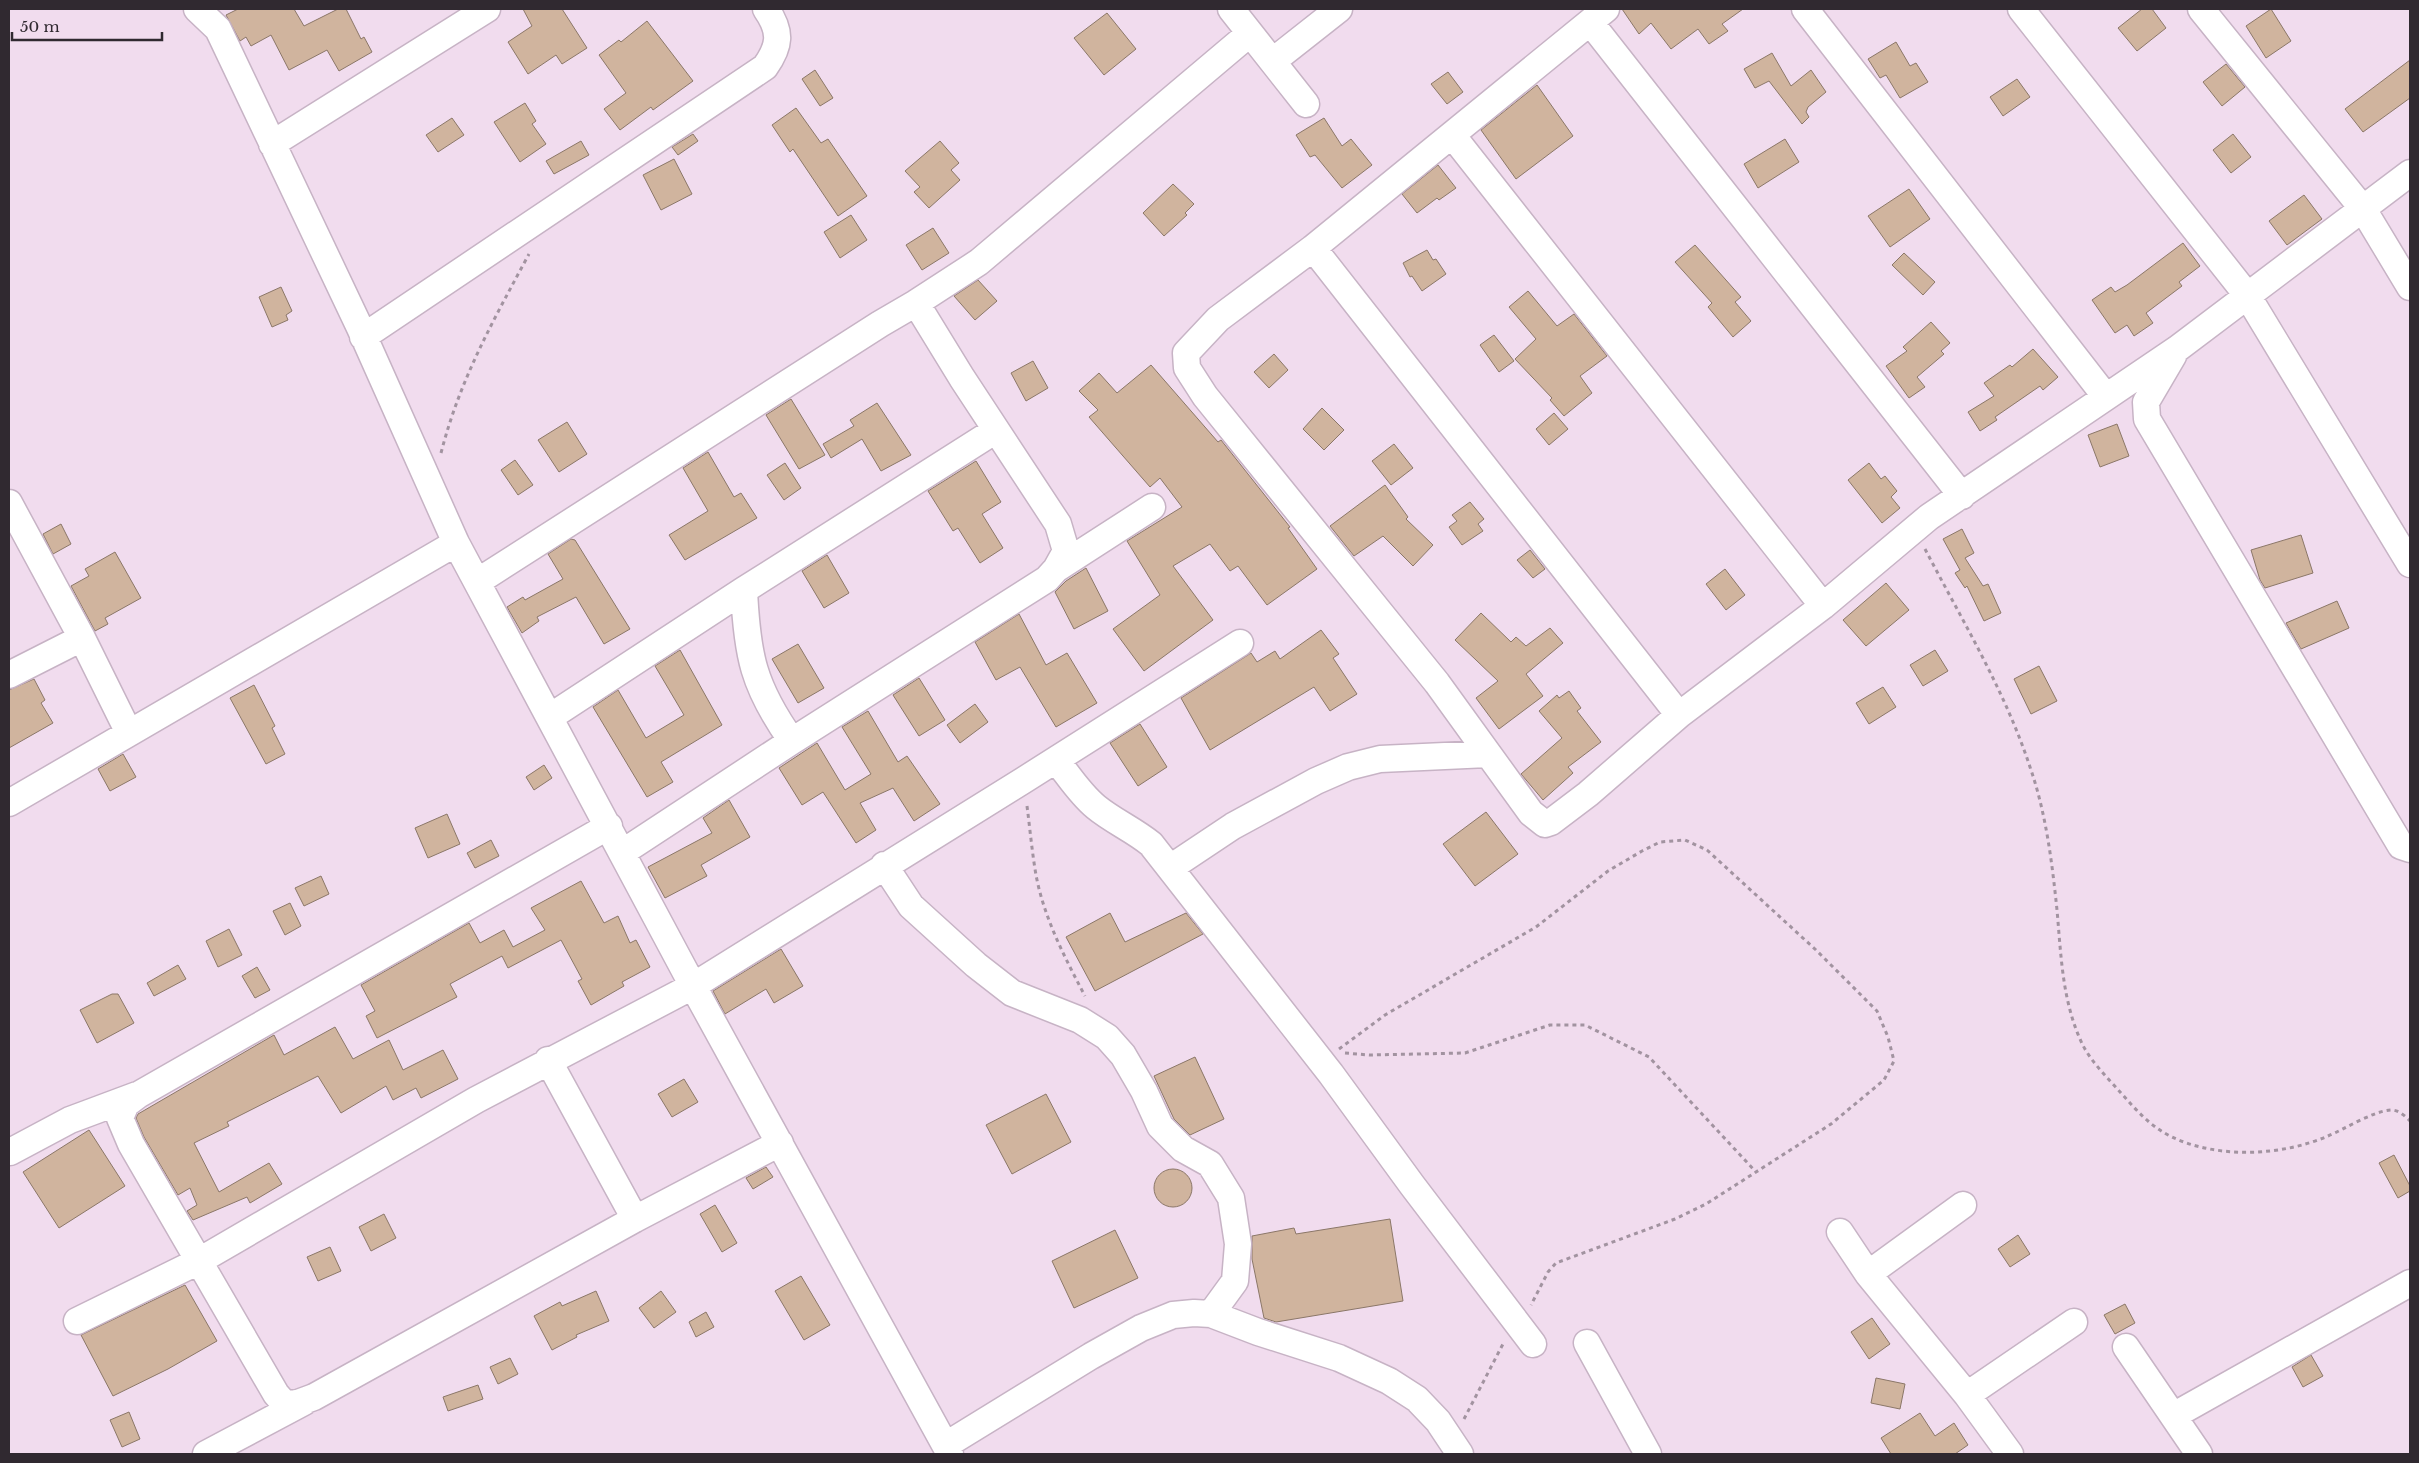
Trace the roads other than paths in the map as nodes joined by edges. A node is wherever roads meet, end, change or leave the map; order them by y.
1 (197, 9) edge
2 (488, 9) edge
3 (766, 9) edge
4 (1231, 9) edge
5 (1339, 9) edge
6 (1805, 9) edge
7 (2021, 9) edge
8 (2201, 9) edge
9 (1598, 15) edge
10 (1249, 34) junction
11 (1273, 61) junction
12 (1306, 104) dead end
13 (1452, 135) junction
14 (272, 144) junction
15 (2410, 173) edge
16 (2363, 209) junction
17 (1313, 248) junction
18 (2410, 287) edge
19 (2247, 296) junction
20 (916, 303) junction
21 (363, 337) junction
22 (2177, 348) junction
23 (2106, 397) junction
24 (996, 430) junction
25 (1962, 496) junction
26 (9, 502) edge
27 (1152, 507) dead end
28 (456, 543) junction
29 (2410, 564) edge
30 (1056, 569) junction
31 (477, 582) junction
32 (744, 590) junction
33 (1823, 606) junction
34 (82, 638) junction
35 (1240, 643) dead end
36 (9, 675) edge
37 (1679, 715) junction
38 (550, 718) junction
39 (129, 732) junction
40 (792, 741) junction
41 (1488, 754) junction
42 (1056, 760) junction
43 (9, 803) edge
44 (609, 826) junction
45 (2410, 849) edge
46 (623, 852) junction
47 (884, 866) junction
48 (1170, 868) junction
49 (693, 986) junction
50 (548, 1060) junction
51 (138, 1095) junction
52 (780, 1143) junction
53 (10, 1152) edge
54 (1963, 1205) dead end
55 (636, 1218) junction
56 (1840, 1232) dead end
57 (198, 1261) junction
58 (1868, 1274) junction
59 (2410, 1283) edge
60 (1212, 1314) junction
61 (77, 1321) dead end
62 (2074, 1322) dead end
63 (1588, 1343) dead end
64 (1533, 1344) dead end
65 (2126, 1347) dead end
66 (1967, 1395) junction
67 (314, 1397) junction
68 (2173, 1416) junction
69 (1456, 1448) edge
70 (948, 1450) edge
71 (2189, 1451) edge
72 (206, 1454) edge
73 (1648, 1454) edge
74 (2010, 1454) edge

1 - 14 street
2 - 14 street
3 - 21 street
4 - 10 street
5 - 11 street
6 - 23 street
7 - 19 street
8 - 16 street
9 - 13 street
9 - 25 street
10 - 11 street
10 - 20 street
11 - 12 street
13 - 17 street
13 - 33 street
14 - 21 street
15 - 16 street
16 - 18 street
16 - 19 street
17 - 37 street
17 - 41 street
19 - 22 street
19 - 29 street
20 - 24 street
20 - 31 street
21 - 28 street
22 - 23 street
22 - 45 street
23 - 25 street
24 - 30 street
24 - 32 street
25 - 33 street
26 - 34 street
27 - 30 street
28 - 31 street
28 - 39 street
30 - 40 street
31 - 38 street
32 - 38 street
32 - 40 street
33 - 37 street
34 - 36 street
34 - 39 street
35 - 42 street
37 - 41 street
38 - 44 street
39 - 43 street
40 - 46 street
41 - 48 street
42 - 47 street
42 - 48 street
44 - 46 street
44 - 51 street
46 - 49 street
47 - 49 street
47 - 60 street
48 - 64 street
49 - 50 street
49 - 52 street
50 - 55 street
50 - 57 street
51 - 53 street
51 - 57 street
52 - 55 street
52 - 70 street
54 - 58 street
55 - 67 street
56 - 58 street
57 - 61 street
57 - 67 street
58 - 66 street
59 - 68 street
60 - 69 street
60 - 70 street
62 - 66 street
63 - 73 street
65 - 68 street
66 - 74 street
67 - 72 street
68 - 71 street

